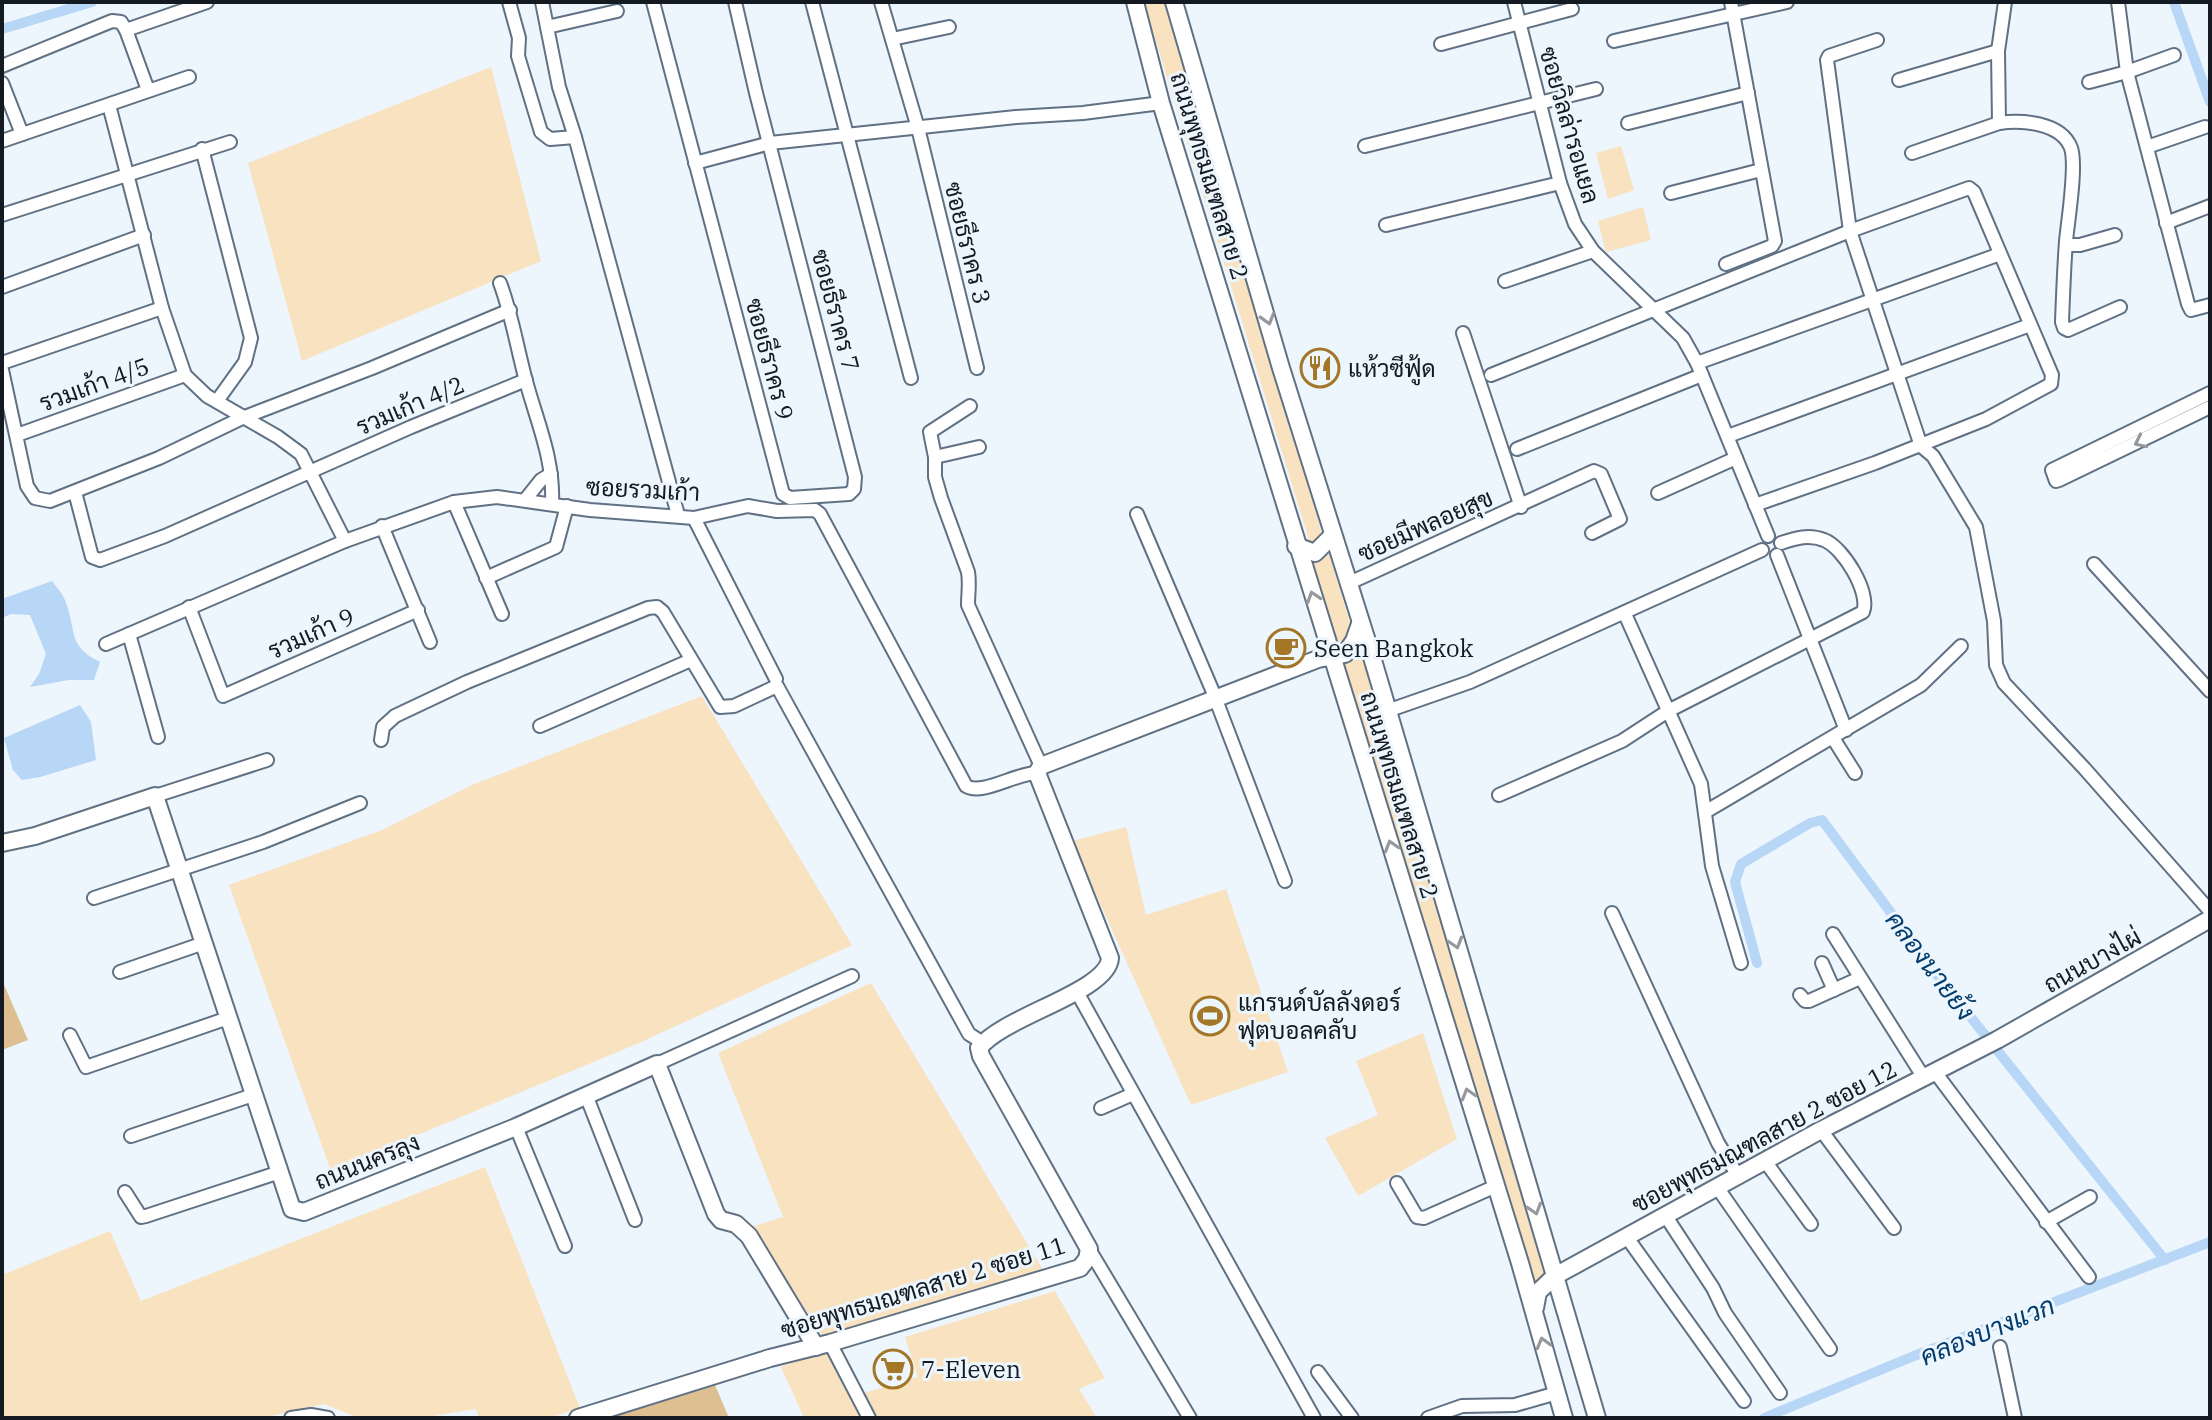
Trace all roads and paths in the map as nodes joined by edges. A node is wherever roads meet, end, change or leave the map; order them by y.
1 (207, 2) edge
2 (509, 2) edge
3 (542, 2) edge
4 (653, 2) edge
5 (735, 2) edge
6 (812, 2) edge
7 (881, 2) edge
8 (1135, 2) edge
9 (1174, 2) edge
10 (1514, 2) edge
11 (1787, 2) edge
12 (2005, 2) edge
13 (2118, 2) edge
14 (1732, 8) edge
15 (1572, 9) dead end
16 (617, 11) dead end
17 (1519, 22) junction
18 (547, 27) junction
19 (949, 27) dead end
20 (126, 30) junction
21 (892, 39) junction
22 (1877, 40) dead end
23 (1614, 41) dead end
24 (1441, 44) dead end
25 (1998, 51) junction
26 (2174, 55) dead end
27 (2, 66) edge
28 (2127, 72) junction
29 (189, 77) dead end
30 (1899, 80) dead end
31 (2089, 82) dead end
32 (2, 83) edge
33 (1596, 89) dead end
34 (148, 90) junction
35 (1748, 93) junction
36 (1161, 103) junction
37 (1539, 103) junction
38 (109, 105) junction
39 (1628, 123) dead end
40 (1999, 123) junction
41 (2205, 127) dead end
42 (918, 128) junction
43 (22, 134) junction
44 (847, 136) junction
45 (575, 137) junction
46 (2, 141) edge
47 (230, 142) dead end
48 (770, 143) junction
49 (1365, 146) dead end
50 (2147, 147) junction
51 (202, 149) junction
52 (1912, 153) dead end
53 (695, 163) junction
54 (1761, 170) junction
55 (128, 173) junction
56 (1560, 183) junction
57 (1671, 193) dead end
58 (2210, 206) edge
59 (2, 215) edge
60 (2166, 223) junction
61 (1386, 225) dead end
62 (1850, 231) junction
63 (144, 235) junction
64 (2115, 235) dead end
65 (2066, 245) junction
66 (1593, 251) junction
67 (2000, 254) junction
68 (1726, 264) dead end
69 (1505, 281) dead end
70 (500, 283) dead end
71 (2, 287) edge
72 (1872, 299) junction
73 (2210, 305) edge
74 (2120, 307) dead end
75 (162, 308) junction
76 (510, 310) junction
77 (1656, 310) junction
78 (2030, 325) junction
79 (1463, 333) dead end
80 (2, 363) edge
81 (977, 368) dead end
82 (1700, 369) junction
83 (2, 370) edge
84 (1897, 373) junction
85 (185, 375) junction
86 (1491, 375) dead end
87 (911, 378) dead end
88 (526, 380) junction
89 (2210, 393) edge
90 (217, 401) junction
91 (970, 406) dead end
92 (2210, 407) edge
93 (2180, 415) junction
94 (242, 418) junction
95 (17, 435) junction
96 (1728, 436) junction
97 (1921, 446) junction
98 (979, 447) dead end
99 (1517, 449) dead end
100 (935, 457) junction
101 (1736, 458) junction
102 (2091, 458) dead end
103 (312, 471) junction
104 (551, 474) junction
105 (854, 489) joint
106 (75, 492) junction
107 (1658, 493) dead end
108 (525, 500) junction
109 (454, 502) junction
110 (552, 503) junction
111 (1755, 505) junction
112 (567, 506) junction
113 (1521, 507) junction
114 (1137, 514) dead end
115 (678, 515) junction
116 (694, 518) junction
117 (382, 526) junction
118 (1592, 533) dead end
119 (1332, 536) junction
120 (1768, 536) junction
121 (345, 541) junction
122 (1296, 546) junction
123 (1779, 549) junction
124 (1762, 550) junction
125 (2094, 564) dead end
126 (486, 578) junction
127 (1347, 584) junction
128 (189, 607) junction
129 (418, 610) junction
130 (502, 614) dead end
131 (1625, 614) junction
132 (1360, 624) junction
133 (129, 634) junction
134 (1810, 641) junction
135 (430, 642) dead end
136 (106, 644) dead end
137 (1961, 646) dead end
138 (1331, 656) junction
139 (691, 660) junction
140 (776, 679) dead end
141 (2210, 691) edge
142 (223, 696) junction
143 (1215, 698) junction
144 (229, 710) dead end
145 (1387, 711) junction
146 (1668, 711) junction
147 (540, 726) dead end
148 (1846, 730) junction
149 (158, 737) dead end
150 (1833, 738) junction
151 (381, 740) dead end
152 (267, 760) dead end
153 (1039, 770) junction
154 (1855, 773) dead end
155 (1499, 795) dead end
156 (155, 796) junction
157 (360, 803) dead end
158 (1705, 812) junction
159 (2, 843) edge
160 (178, 870) junction
161 (1285, 881) dead end
162 (94, 898) dead end
163 (2210, 911) edge
164 (1612, 913) dead end
165 (2210, 919) edge
166 (1833, 934) dead end
167 (204, 943) junction
168 (1741, 963) dead end
169 (1822, 963) dead end
170 (120, 972) dead end
171 (852, 976) dead end
172 (1860, 978) junction
173 (1834, 990) junction
174 (1077, 992) junction
175 (1800, 995) dead end
176 (228, 1018) junction
177 (70, 1035) dead end
178 (983, 1043) junction
179 (1990, 1044) joint
180 (657, 1064) junction
181 (1930, 1075) junction
182 (1133, 1094) junction
183 (253, 1095) junction
184 (586, 1095) junction
185 (1101, 1108) dead end
186 (516, 1127) junction
187 (1821, 1130) junction
188 (131, 1136) dead end
189 (1765, 1161) junction
190 (280, 1172) junction
191 (1738, 1176) junction
192 (1397, 1183) dead end
193 (1496, 1186) junction
194 (1717, 1187) junction
195 (125, 1192) dead end
196 (2090, 1197) dead end
197 (1665, 1215) junction
198 (635, 1220) dead end
199 (2046, 1222) junction
200 (1811, 1224) dead end
201 (1894, 1228) dead end
202 (1626, 1236) junction
203 (565, 1246) dead end
204 (1089, 1249) junction
205 (1555, 1276) junction
206 (2089, 1277) dead end
207 (1534, 1312) junction
208 (823, 1345) junction
209 (2000, 1347) dead end
210 (1830, 1349) dead end
211 (1318, 1372) dead end
212 (1586, 1382) junction
213 (1556, 1390) junction
214 (1780, 1393) dead end
215 (1744, 1401) dead end
216 (1520, 1403) junction
217 (291, 1418) edge
218 (328, 1418) edge
219 (578, 1418) edge
220 (869, 1418) edge
221 (1190, 1418) edge
222 (1314, 1418) edge
223 (1352, 1418) edge
224 (1428, 1418) edge
225 (1526, 1418) edge
226 (1564, 1418) edge
227 (1597, 1418) edge
228 (2015, 1418) edge

1 - 20 street
2 - 45 street
3 - 18 street
4 - 53 street
5 - 48 street, ซอยธีราคร 7
6 - 44 street
7 - 21 street, ซอยธีราคร 3
8 - 36 street, ถนนพุทธมณฑลสาย 2
9 -> 119 street, ถนนพุทธมณฑลสาย 2
10 - 17 street, ซอยวิลล่ารอแยล
11 - 14 street
12 - 25 street
13 - 28 street
14 - 23 street
14 - 35 street
15 - 17 street
16 - 18 street
17 - 24 street
17 - 37 street, ซอยวิลล่ารอแยล
18 - 45 street
19 - 21 street
20 - 27 street
20 - 34 street
21 - 42 street, ซอยธีราคร 3
22 - 62 street
25 - 30 street
25 - 40 street
26 - 28 street
28 - 31 street
28 - 50 street
29 - 34 street
32 - 43 street
33 - 37 street
34 - 38 street
35 - 39 street
35 - 54 street
36 - 42 street
36 - 122 street, ถนนพุทธมณฑลสาย 2
37 - 49 street
37 - 56 street, ซอยวิลล่ารอแยล
38 - 43 street
38 - 55 street
40 - 52 street
40 - 65 street
41 - 50 street
42 - 44 street
42 - 81 street, ซอยธีราคร 3
43 - 46 street
44 - 48 street
44 - 87 street
45 - 115 street
47 - 51 street
48 - 53 street
48 - 105 street, ซอยธีราคร 7
50 - 60 street
51 - 55 street
51 - 90 street
53 - 105 street, ซอยธีราคร 9
54 - 57 street
54 - 68 street
55 - 59 street
55 - 63 street
56 - 61 street
56 - 66 street, ซอยวิลล่ารอแยล
58 - 60 street
60 - 73 street
62 - 67 street
62 - 72 street
62 - 77 street
63 - 71 street
63 - 75 street
64 - 65 street
65 - 74 street
66 - 69 street
66 - 77 street, ซอยวิลล่ารอแยล
67 - 72 street
67 - 78 street
70 - 76 street
72 - 82 street
72 - 84 street
75 - 80 street
75 - 85 street
76 - 88 street
76 - 94 street
77 - 82 street, ซอยวิลล่ารอแยล
77 - 86 street
78 - 84 street
78 - 97 street
79 - 113 street, ซอยมีพลอยสุข
82 - 96 street, ซอยวิลล่ารอแยล
82 - 99 street
83 - 95 street
84 - 96 street
84 - 97 street
85 - 90 street
85 - 95 street, รวมเก้า 4/5
88 - 103 street, รวมเก้า 4/2
88 - 104 street
89 - 93 street
90 - 94 street
91 - 100 street
92 - 93 street
93 - 102 street
94 - 103 street
94 - 106 street
95 - 106 street
96 - 101 street, ซอยวิลล่ารอแยล
97 - 111 street
97 - 163 street
98 - 100 street
100 - 153 street
101 - 107 street
101 - 111 street, ซอยวิลล่ารอแยล
103 - 106 street, รวมเก้า 4/2
103 - 121 street
104 - 108 street
104 - 110 street
108 - 109 street, ซอยรวมเก้า
108 - 110 street, ซอยรวมเก้า
109 - 117 street, ซอยรวมเก้า
109 - 126 street
110 - 112 street, ซอยรวมเก้า
111 - 120 street, ซอยวิลล่ารอแยล
112 - 115 street, ซอยรวมเก้า
112 - 126 street
113 - 118 street, ซอยมีพลอยสุข
113 - 127 street, ซอยมีพลอยสุข
114 - 143 street
115 - 116 street, ซอยรวมเก้า
116 - 140 street
116 - 153 street, ซอยรวมเก้า
117 - 121 street, ซอยรวมเก้า
117 - 129 street
119 - 122 street
119 - 127 street, ถนนพุทธมณฑลสาย 2
120 - 123 street
120 - 124 street
121 - 128 street, ซอยรวมเก้า
138 -> 122 street, ถนนพุทธมณฑลสาย 2
123 - 124 street
123 - 134 street
123 - 134 street
124 - 131 street
125 - 141 street
126 - 130 street
127 - 132 street, ถนนพุทธมณฑลสาย 2
128 - 133 street, ซอยรวมเก้า
128 - 142 street
129 - 135 street
129 - 142 street, รวมเก้า 9
131 - 145 street
131 - 146 street
132 - 138 street
132 - 145 street, ถนนพุทธมณฑลสาย 2
133 - 136 street, ซอยรวมเก้า
133 - 149 street
134 - 146 street
134 - 148 street
137 - 148 street
138 - 143 street
193 -> 138 street, ถนนพุทธมณฑลสาย 2
139 - 147 street
139 - 151 street
139 - 178 street
142 - 144 street
143 - 153 street
143 - 161 street
145 -> 205 street, ถนนพุทธมณฑลสาย 2
146 - 155 street
146 - 158 street
148 - 150 street
150 - 154 street
150 - 158 street
152 - 156 street
153 - 174 street
156 - 159 street
156 - 160 street, ถนนนครลุง
157 - 160 street
158 - 168 street
160 - 162 street
160 - 167 street, ถนนนครลุง
164 - 191 street
165 - 179 street, ถนนบางไผ่
166 - 172 street
167 - 170 street
167 - 176 street, ถนนนครลุง
169 - 173 street
171 - 180 street
172 - 173 street
172 - 181 street
173 - 175 street
174 - 178 street
174 - 182 street
176 - 177 street
176 - 183 street, ถนนนครลุง
178 - 204 street, ซอยพุทธมณฑลสาย 2 ซอย 11
179 - 181 street, ซอยพุทธมณฑลสาย 2 ซอย 12
180 - 184 street, ถนนนครลุง
180 - 208 street
181 - 187 street, ซอยพุทธมณฑลสาย 2 ซอย 12
181 - 199 street
182 - 185 street
182 - 222 street
183 - 188 street
183 - 190 street, ถนนนครลุง
184 - 186 street, ถนนนครลุง
184 - 198 street
186 - 190 street, ถนนนครลุง
186 - 203 street
187 - 189 street, ซอยพุทธมณฑลสาย 2 ซอย 12
187 - 201 street
189 - 191 street, ซอยพุทธมณฑลสาย 2 ซอย 12
189 - 200 street
190 - 195 street
191 - 194 street, ซอยพุทธมณฑลสาย 2 ซอย 12
192 - 193 street
193 - 207 street, ถนนพุทธมณฑลสาย 2
194 - 197 street, ซอยพุทธมณฑลสาย 2 ซอย 12
194 - 210 street
196 - 199 street
197 - 202 street, ซอยพุทธมณฑลสาย 2 ซอย 12
197 - 214 street
199 - 206 street
202 - 205 street, ซอยพุทธมณฑลสาย 2 ซอย 12
202 - 215 street
204 - 208 street, ซอยพุทธมณฑลสาย 2 ซอย 11
204 - 221 street
205 - 207 street
205 - 212 street, ถนนพุทธมณฑลสาย 2
213 -> 207 street, ถนนพุทธมณฑลสาย 2
208 - 219 street, ซอยพุทธมณฑลสาย 2 ซอย 11
208 - 220 street
209 - 228 street
211 - 223 street
212 - 213 street
212 - 227 street, ถนนพุทธมณฑลสาย 2
213 - 216 street
213 - 226 street, ถนนพุทธมณฑลสาย 2
216 - 224 street
216 - 225 street
217 - 218 street

